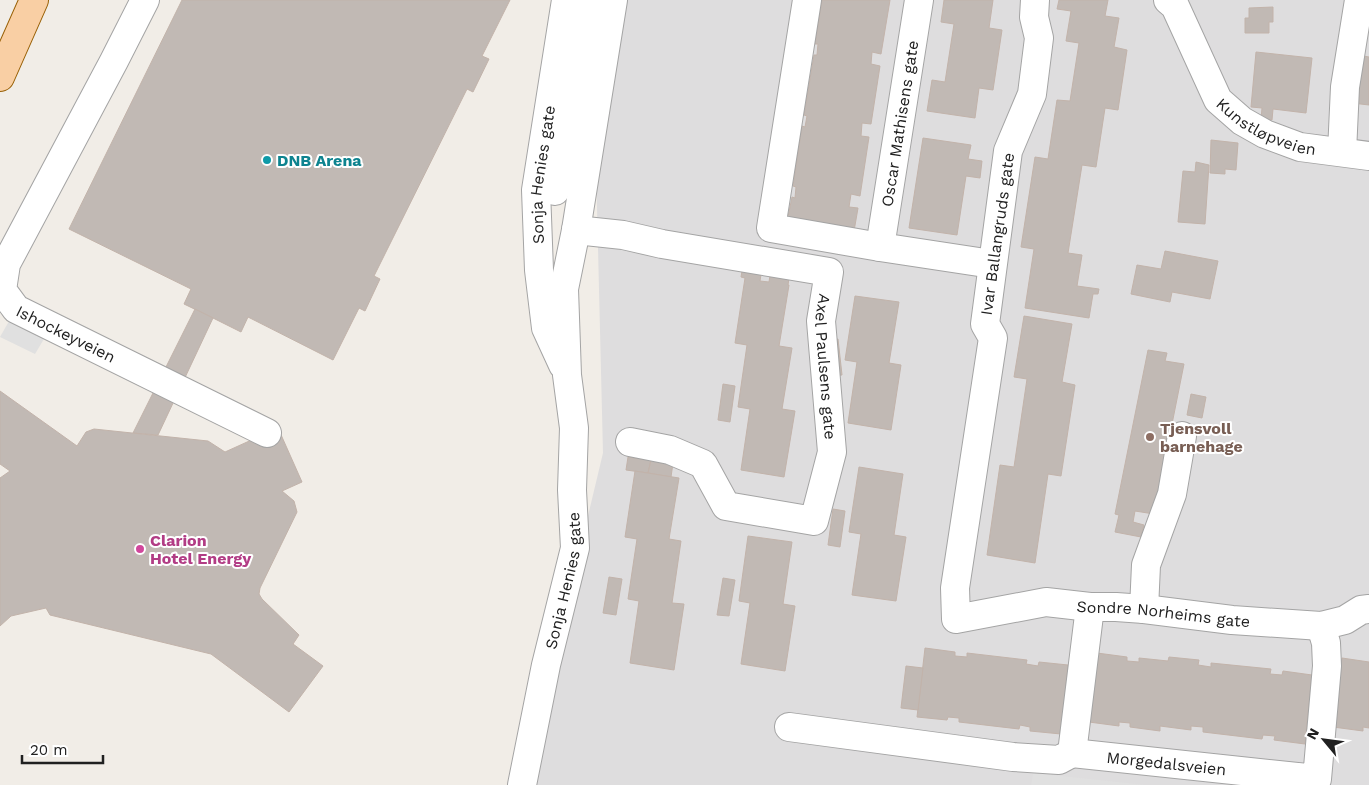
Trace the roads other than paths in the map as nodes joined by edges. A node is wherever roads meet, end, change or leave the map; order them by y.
1 (34, 0) edge
2 (145, 0) edge
3 (566, 0) edge
4 (590, 0) edge
5 (613, 0) edge
6 (807, 0) edge
7 (919, 0) edge
8 (1035, 0) edge
9 (1168, 0) edge
10 (1359, 0) edge
11 (0, 78) edge
12 (571, 118) junction
13 (1342, 152) junction
14 (1369, 156) edge
15 (580, 203) junction
16 (576, 230) junction
17 (880, 247) junction
18 (992, 264) junction
19 (564, 289) junction
20 (567, 375) junction
21 (267, 433) dead end
22 (1182, 436) dead end
23 (630, 442) dead end
24 (1090, 607) junction
25 (1144, 609) junction
26 (1369, 609) edge
27 (956, 619) joint
28 (1321, 626) junction
29 (789, 727) dead end
30 (1072, 753) junction
31 (1318, 782) edge
32 (522, 785) edge

1 - 11 main road
2 - 21 street, Ishockeyveien
3 - 20 street, Sonja Henies gate
4 - 12 street
5 - 15 street, Sonja Henies gate
6 - 17 street
7 - 17 street, Oscar Mathisens gate
8 - 18 street, Ivar Ballangruds gate
9 - 13 street, Kunstløpveien
10 - 13 street
12 - 15 street
12 - 19 street
13 - 14 street, Kunstløpveien
15 - 16 street, Sonja Henies gate
16 - 19 street, Sonja Henies gate
16 - 23 street, Axel Paulsens gate
17 - 18 street
18 - 27 street, Ivar Ballangruds gate
19 - 20 street, Sonja Henies gate
20 - 32 street, Sonja Henies gate
22 - 25 street
24 - 25 street, Sondre Norheims gate
24 - 27 street, Sondre Norheims gate
24 - 30 street
25 - 28 street, Sondre Norheims gate
26 - 28 street, Sondre Norheims gate
28 - 31 street, Morgedalsveien
29 - 30 street, Morgedalsveien
30 - 31 street, Morgedalsveien

